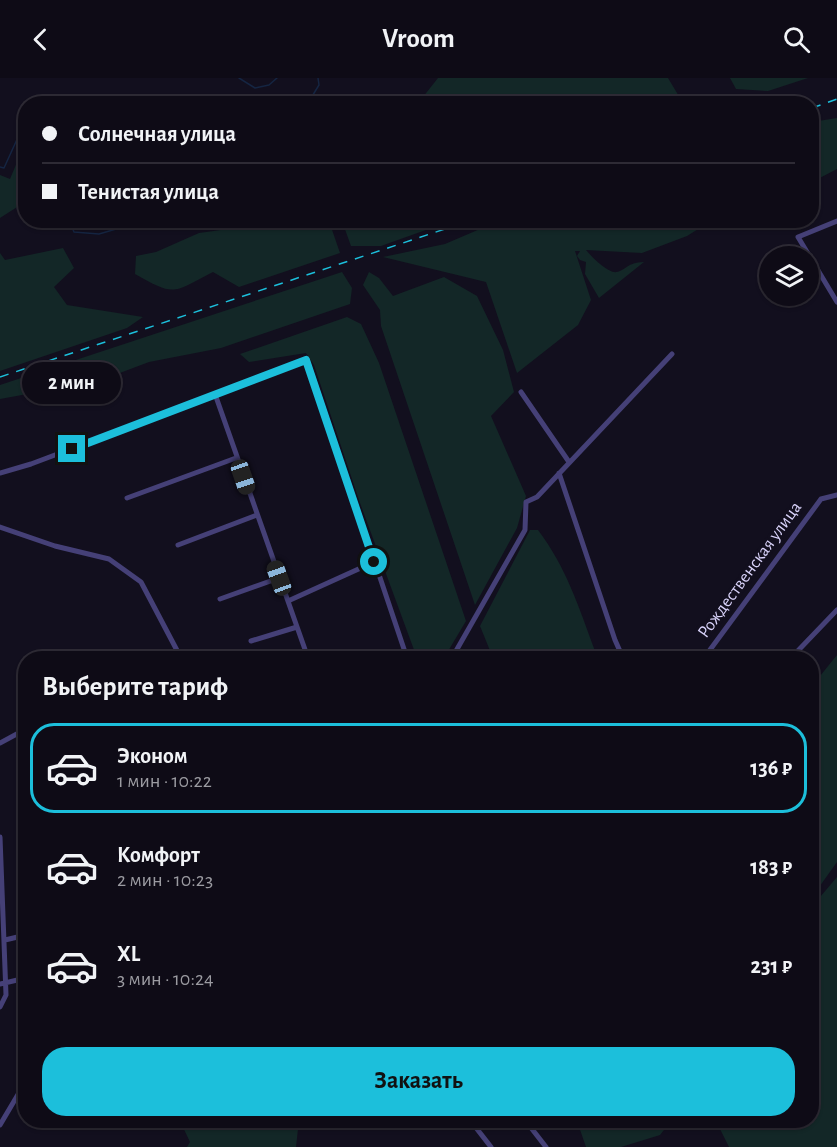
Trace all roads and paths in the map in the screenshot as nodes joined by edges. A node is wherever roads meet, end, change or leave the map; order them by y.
1 (837, 221) edge
2 (837, 302) edge
3 (672, 354) dead end
4 (521, 392) dead end
5 (215, 394) junction
6 (236, 458) junction
7 (569, 462) junction
8 (0, 473) edge
9 (559, 473) junction
10 (837, 495) edge
11 (127, 498) dead end
12 (256, 515) junction
13 (0, 527) edge
14 (178, 545) dead end
15 (374, 562) junction
16 (279, 578) junction
17 (220, 599) dead end
18 (288, 601) junction
19 (837, 610) edge
20 (297, 627) junction
21 (250, 641) dead end
22 (177, 651) edge
23 (306, 651) edge
24 (404, 651) edge
25 (456, 651) edge
26 (621, 651) edge
27 (709, 651) edge
28 (798, 651) edge
29 (18, 733) edge
30 (0, 743) edge
31 (0, 837) edge
32 (18, 937) edge
33 (5, 940) junction
34 (18, 980) edge
35 (3, 984) edge
36 (0, 1007) edge
37 (18, 1095) edge
38 (0, 1125) edge
39 (476, 1128) edge
40 (531, 1128) edge
41 (491, 1147) edge
42 (546, 1147) edge

1 - 2 street
3 - 7 street
4 - 7 street
5 - 6 street
5 - 8 street
5 - 15 street
6 - 11 street
6 - 12 street
7 - 9 street
9 - 25 street
9 - 26 street
10 - 27 street, Рождественская улица
12 - 14 street
12 - 16 street
13 - 22 street
15 - 18 street
15 - 24 street
16 - 17 street
16 - 18 street
18 - 20 street
19 - 28 street
20 - 21 street
20 - 23 street
29 - 30 street
31 - 33 street
32 - 33 street
33 - 35 street
34 - 35 street
35 - 36 street
37 - 38 street
39 - 41 street
40 - 42 street

